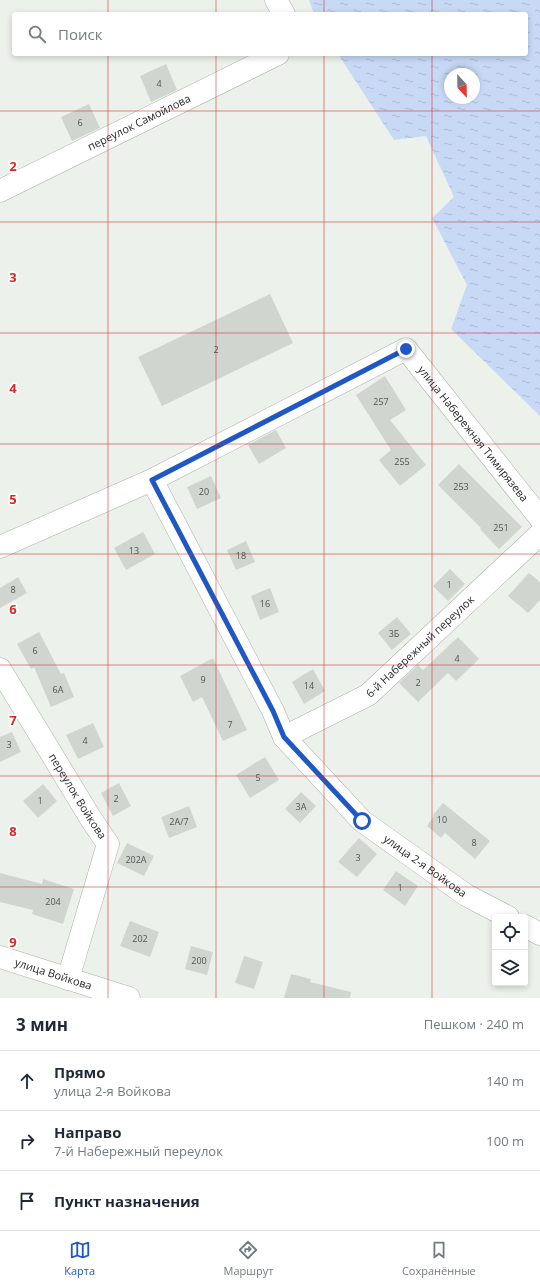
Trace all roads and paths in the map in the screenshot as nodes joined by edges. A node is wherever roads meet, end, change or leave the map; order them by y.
1 (276, 0) edge
2 (283, 12) edge
3 (274, 56) edge
4 (0, 191) edge
5 (152, 480) junction
6 (540, 518) edge
7 (540, 534) edge
8 (0, 547) edge
9 (0, 669) edge
10 (284, 737) junction
11 (502, 914) edge
12 (528, 928) edge
13 (540, 934) edge
14 (0, 957) edge
15 (68, 979) junction
16 (129, 998) edge

1 - 2 street
3 - 4 street, переулок Самойлова
5 - 6 street, улица Набережная Тимирязева
5 - 8 street
5 - 10 street, улица 2-я Войкова
7 - 10 street, 6-й Набережный переулок
9 - 15 street, переулок Войкова
10 - 11 street, улица 2-я Войкова
12 - 13 street
14 - 15 street, улица Войкова
15 - 16 street, улица Войкова

